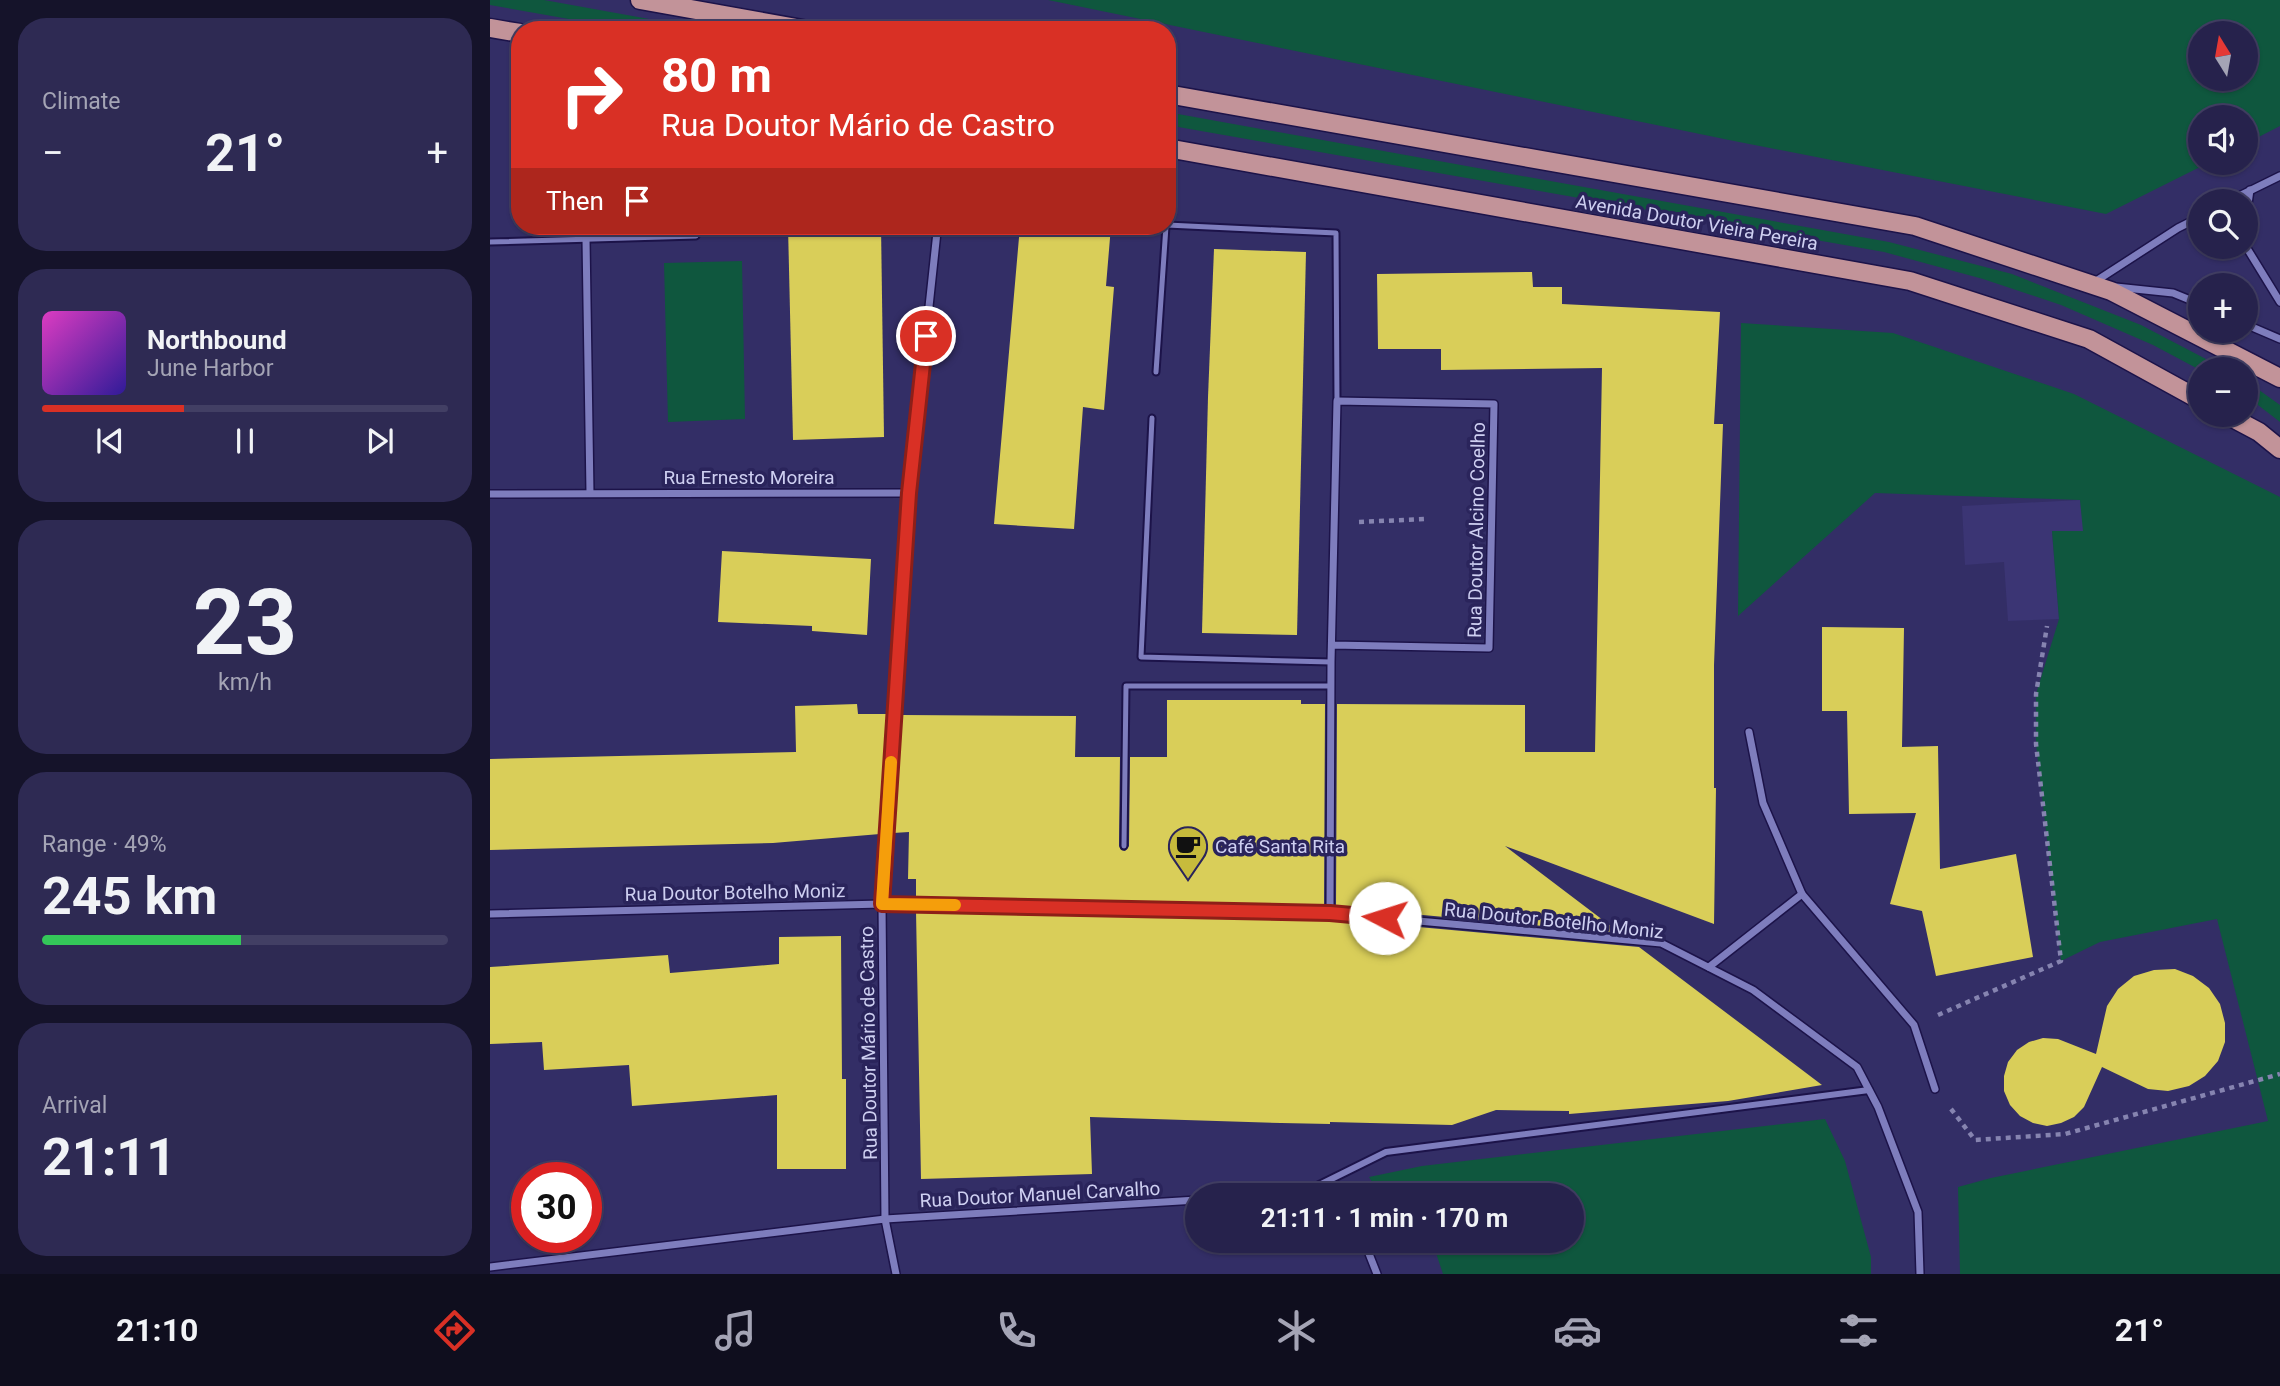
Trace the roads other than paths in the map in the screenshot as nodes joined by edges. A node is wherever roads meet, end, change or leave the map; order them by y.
1 (640, 0) edge
2 (758, 21) edge
3 (490, 27) edge
4 (511, 31) edge
5 (1176, 96) edge
6 (1176, 150) edge
7 (2280, 176) edge
8 (2252, 189) edge
9 (2188, 224) edge
10 (1176, 226) edge
11 (937, 235) edge
12 (1166, 235) edge
13 (696, 236) dead end
14 (586, 239) junction
15 (490, 242) edge
16 (2254, 259) edge
17 (2091, 284) junction
18 (2188, 299) edge
19 (2280, 302) edge
20 (2258, 330) edge
21 (2280, 339) edge
22 (1156, 372) dead end
23 (2280, 378) edge
24 (2188, 393) edge
25 (1337, 401) junction
26 (1152, 418) dead end
27 (2250, 427) edge
28 (2280, 449) edge
29 (909, 493) junction
30 (490, 494) edge
31 (590, 494) junction
32 (1332, 645) junction
33 (1331, 662) junction
34 (1331, 686) junction
35 (1749, 732) dead end
36 (1124, 846) dead end
37 (1802, 894) junction
38 (882, 904) junction
39 (1330, 913) junction
40 (490, 914) edge
41 (1709, 967) junction
42 (1935, 1089) road end
43 (1869, 1090) junction
44 (1323, 1183) edge
45 (1185, 1201) edge
46 (885, 1219) junction
47 (1369, 1253) edge
48 (490, 1267) edge
49 (895, 1274) edge
50 (1377, 1274) edge
51 (1920, 1274) edge

1 - 2 main road
3 - 4 main road
5 - 17 main road, Avenida Doutor Vieira Pereira
6 - 24 main road, Avenida Doutor Vieira Pereira
7 - 8 street
9 - 17 street
10 - 25 lane
11 - 29 street, Rua Doutor Mário de Castro
12 - 22 lane
13 - 14 lane
14 - 15 lane
14 - 31 street
16 - 19 street
17 - 18 street, Avenida Doutor Vieira Pereira
17 - 23 main road, Avenida Doutor Vieira Pereira
20 - 21 street
25 - 32 street
25 - 32 street, Rua Doutor Alcino Coelho
26 - 33 lane
27 - 28 main road
29 - 31 street, Rua Ernesto Moreira
29 - 38 street, Rua Doutor Mário de Castro
30 - 31 street, Rua Ernesto Moreira
32 - 33 street
33 - 34 street
34 - 36 lane
34 - 39 street
35 - 37 street
37 - 41 street
37 - 42 street
38 - 39 street, Rua Doutor Botelho Moniz
38 - 40 street, Rua Doutor Botelho Moniz
38 - 46 street, Rua Doutor Mário de Castro
39 - 41 street, Rua Doutor Botelho Moniz
41 - 43 street, Rua Doutor Botelho Moniz
43 - 44 street
43 - 51 street, Rua Doutor Botelho Moniz
45 - 46 street, Rua Doutor Manuel Carvalho
46 - 48 street, Rua Doutor Manuel Carvalho
46 - 49 street, Rua Doutor Mário de Castro
47 - 50 street

